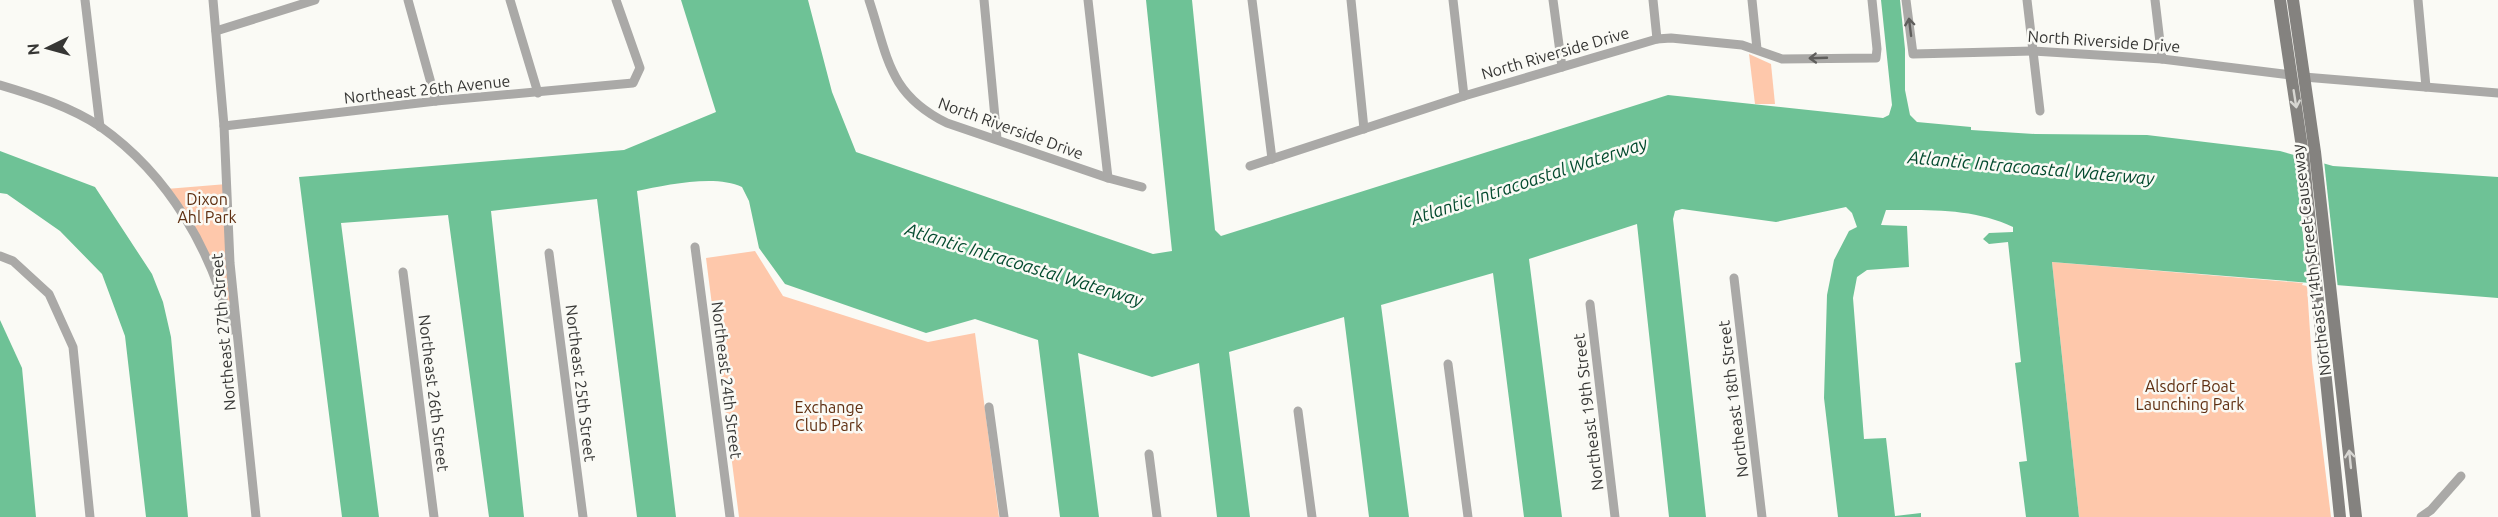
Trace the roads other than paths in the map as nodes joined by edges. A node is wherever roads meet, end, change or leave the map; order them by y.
1 (85, 0) edge
2 (213, 0) edge
3 (315, 0) edge
4 (408, 0) edge
5 (510, 0) edge
6 (616, 0) edge
7 (869, 0) edge
8 (984, 0) edge
9 (1088, 0) edge
10 (1252, 0) edge
11 (1351, 0) edge
12 (1453, 0) edge
13 (1553, 0) edge
14 (1653, 0) edge
15 (1752, 0) edge
16 (1872, 0) edge
17 (1906, 0) edge
18 (2027, 0) edge
19 (2155, 0) edge
20 (2280, 0) edge
21 (2293, 0) edge
22 (2418, 0) edge
23 (216, 31) junction
24 (1657, 39) junction
25 (1757, 49) junction
26 (2033, 51) junction
27 (2162, 59) junction
28 (1562, 68) junction
29 (2298, 76) junction
30 (0, 85) edge
31 (2426, 87) junction
32 (538, 93) junction
33 (2498, 93) edge
34 (1464, 96) junction
35 (436, 101) junction
36 (2040, 111) dead end
37 (224, 126) junction
38 (100, 127) junction
39 (1364, 129) junction
40 (997, 139) junction
41 (1272, 159) junction
42 (1250, 166) dead end
43 (1108, 178) junction
44 (1142, 187) dead end
45 (695, 247) dead end
46 (549, 253) dead end
47 (0, 256) edge
48 (402, 272) dead end
49 (1734, 278) dead end
50 (2324, 292) junction
51 (1590, 304) dead end
52 (240, 358) junction
53 (1448, 364) dead end
54 (989, 407) dead end
55 (1298, 411) dead end
56 (1149, 454) dead end
57 (2461, 476) dead end
58 (90, 517) edge
59 (256, 517) edge
60 (434, 517) edge
61 (583, 517) edge
62 (730, 517) edge
63 (1004, 517) edge
64 (1157, 517) edge
65 (1312, 517) edge
66 (1468, 517) edge
67 (1615, 517) edge
68 (1762, 517) edge
69 (2340, 517) edge
70 (2356, 517) edge
71 (2421, 517) edge

1 - 38 street
2 - 23 street, Northeast 27th Street
3 - 23 street
4 - 35 street
5 - 32 street
6 - 32 street, Northeast 26th Avenue
7 - 40 street, North Riverside Drive
8 - 40 street
9 - 43 street
10 - 41 street
11 - 39 street
12 - 34 street
13 - 28 street
14 - 24 street
15 - 25 street
16 -> 25 street, North Riverside Drive
26 -> 17 street, North Riverside Drive
18 - 26 street
19 - 27 street
20 - 29 main road, Northeast 14th Street Causeway
21 - 29 main road, Northeast 14th Street Causeway
22 - 31 street
23 - 37 street, Northeast 27th Street
24 - 25 street, North Riverside Drive
24 - 28 street, North Riverside Drive
26 - 27 street, North Riverside Drive
26 - 36 street
27 - 29 street, North Riverside Drive
28 - 34 street, North Riverside Drive
29 - 31 street, North Riverside Drive
29 - 50 main road, Northeast 14th Street Causeway
30 - 38 street
31 - 33 street, North Riverside Drive
32 - 35 street, Northeast 26th Avenue
34 - 39 street, North Riverside Drive
35 - 37 street, Northeast 26th Avenue
37 - 52 street, Northeast 27th Street
38 - 52 street
39 - 41 street, North Riverside Drive
40 - 43 street, North Riverside Drive
41 - 42 street, North Riverside Drive
43 - 44 street, North Riverside Drive
45 - 62 street, Northeast 24th Street
46 - 61 street, Northeast 25th Street
47 - 58 street
48 - 60 street, Northeast 26th Street
49 - 68 street, Northeast 18th Street
50 - 69 main road, Northeast 14th Street Causeway
70 -> 50 main road, Northeast 14th Street Causeway
51 - 67 street, Northeast 19th Street
52 - 59 street, Northeast 27th Street
53 - 66 street
54 - 63 street
55 - 65 street
56 - 64 street
57 - 71 street

